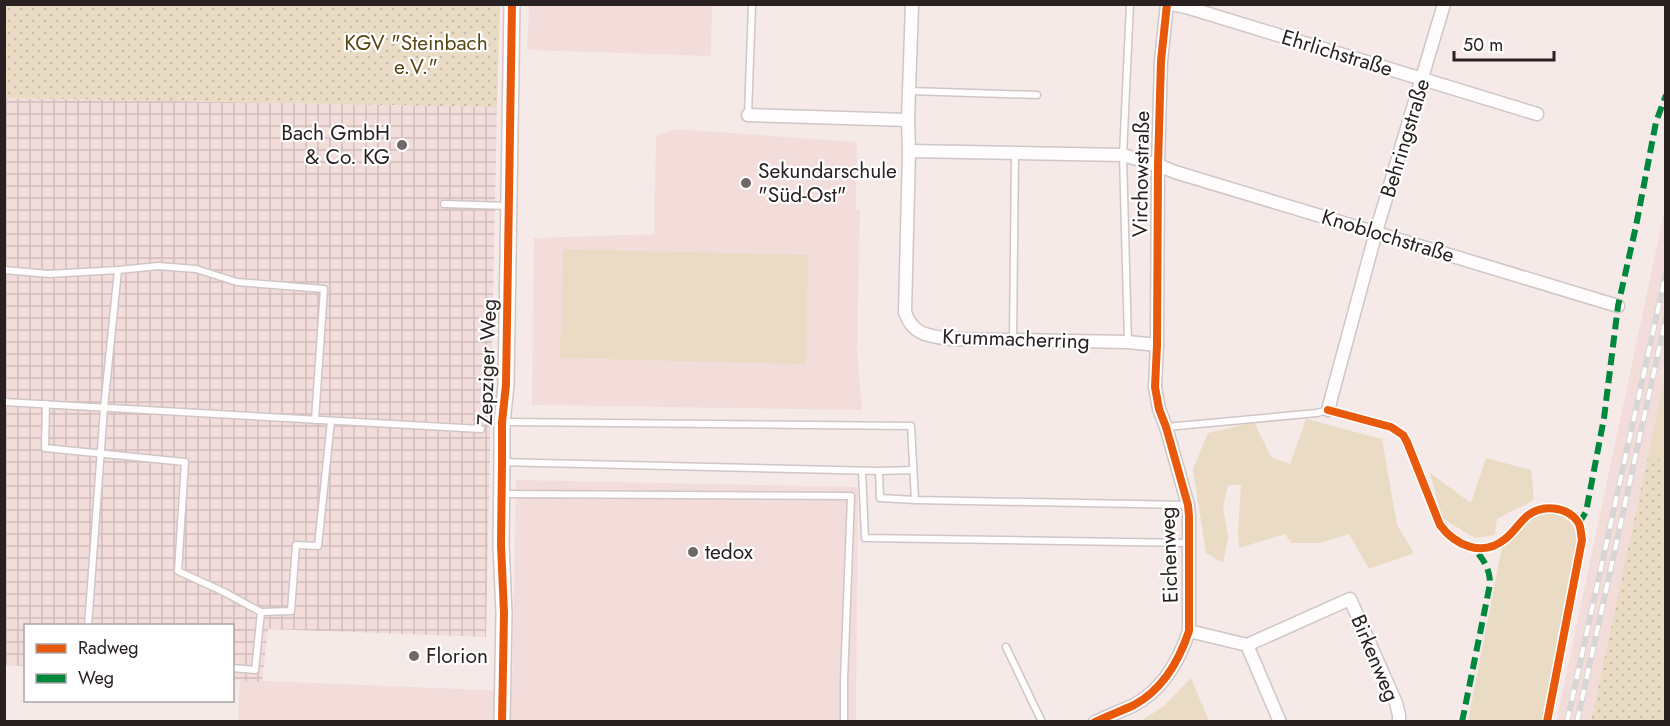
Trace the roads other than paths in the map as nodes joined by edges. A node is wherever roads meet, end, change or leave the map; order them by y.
1 (512, 4) edge
2 (752, 4) edge
3 (912, 4) edge
4 (1130, 4) edge
5 (1167, 4) edge
6 (1171, 4) edge
7 (1444, 4) edge
8 (1423, 79) junction
9 (910, 91) junction
10 (1037, 95) dead end
11 (1536, 114) dead end
12 (748, 115) joint
13 (908, 120) junction
14 (909, 151) junction
15 (1015, 153) junction
16 (1123, 155) junction
17 (1158, 165) junction
18 (444, 204) dead end
19 (509, 206) junction
20 (1376, 232) junction
21 (4, 270) edge
22 (118, 270) junction
23 (1618, 306) dead end
24 (1013, 340) junction
25 (1128, 342) junction
26 (1157, 345) junction
27 (4, 402) edge
28 (46, 404) junction
29 (105, 408) junction
30 (1328, 410) joint
31 (315, 420) junction
32 (331, 421) junction
33 (502, 423) junction
34 (1166, 427) junction
35 (481, 429) dead end
36 (101, 454) junction
37 (502, 462) junction
38 (913, 470) junction
39 (862, 471) junction
40 (879, 471) junction
41 (502, 494) junction
42 (915, 500) junction
43 (1188, 505) junction
44 (1189, 543) junction
45 (261, 612) junction
46 (88, 624) edge
47 (1189, 631) junction
48 (1247, 645) junction
49 (1006, 647) dead end
50 (234, 668) edge
51 (502, 722) edge
52 (844, 722) edge
53 (1042, 722) edge
54 (1095, 722) edge
55 (1280, 722) edge
56 (1399, 722) edge

1 - 19 street, Zepziger Weg
2 - 12 lane
3 - 9 street, Krummacherring
4 - 16 lane
5 - 17 street, Virchowstraße
6 - 8 street, Ehrlichstraße
7 - 8 street, Behringstraße
8 - 11 street, Ehrlichstraße
8 - 20 street, Behringstraße
9 - 10 lane
9 - 13 street, Krummacherring
12 - 13 street
13 - 14 street, Krummacherring
14 - 15 street
14 - 24 street, Krummacherring
15 - 16 street
15 - 24 lane
16 - 17 street
16 - 25 lane
17 - 20 street, Knoblochstraße
17 - 26 street, Virchowstraße
18 - 19 lane
19 - 33 street, Zepziger Weg
20 - 23 street, Knoblochstraße
20 - 30 street, Behringstraße
21 - 22 lane
22 - 29 lane
22 - 31 lane
24 - 25 street, Krummacherring
25 - 26 street, Krummacherring
26 - 34 street, Eichenweg
27 - 28 lane
28 - 29 lane
28 - 36 lane
29 - 31 lane
29 - 36 lane
30 - 34 lane
31 - 32 lane
32 - 35 lane
32 - 45 lane
33 - 37 street, Zepziger Weg
33 - 38 lane
34 - 43 street, Eichenweg
36 - 45 lane
36 - 46 lane
37 - 39 lane
37 - 41 street, Zepziger Weg
38 - 40 lane
38 - 42 lane
39 - 40 lane
39 - 44 lane
40 - 42 lane
41 - 51 street, Zepziger Weg
41 - 52 lane
42 - 43 lane
43 - 44 street, Eichenweg
44 - 47 street, Eichenweg
45 - 50 lane
47 - 48 street
47 - 54 street, Eichenweg
48 - 55 street
48 - 56 street, Birkenweg
49 - 53 lane

